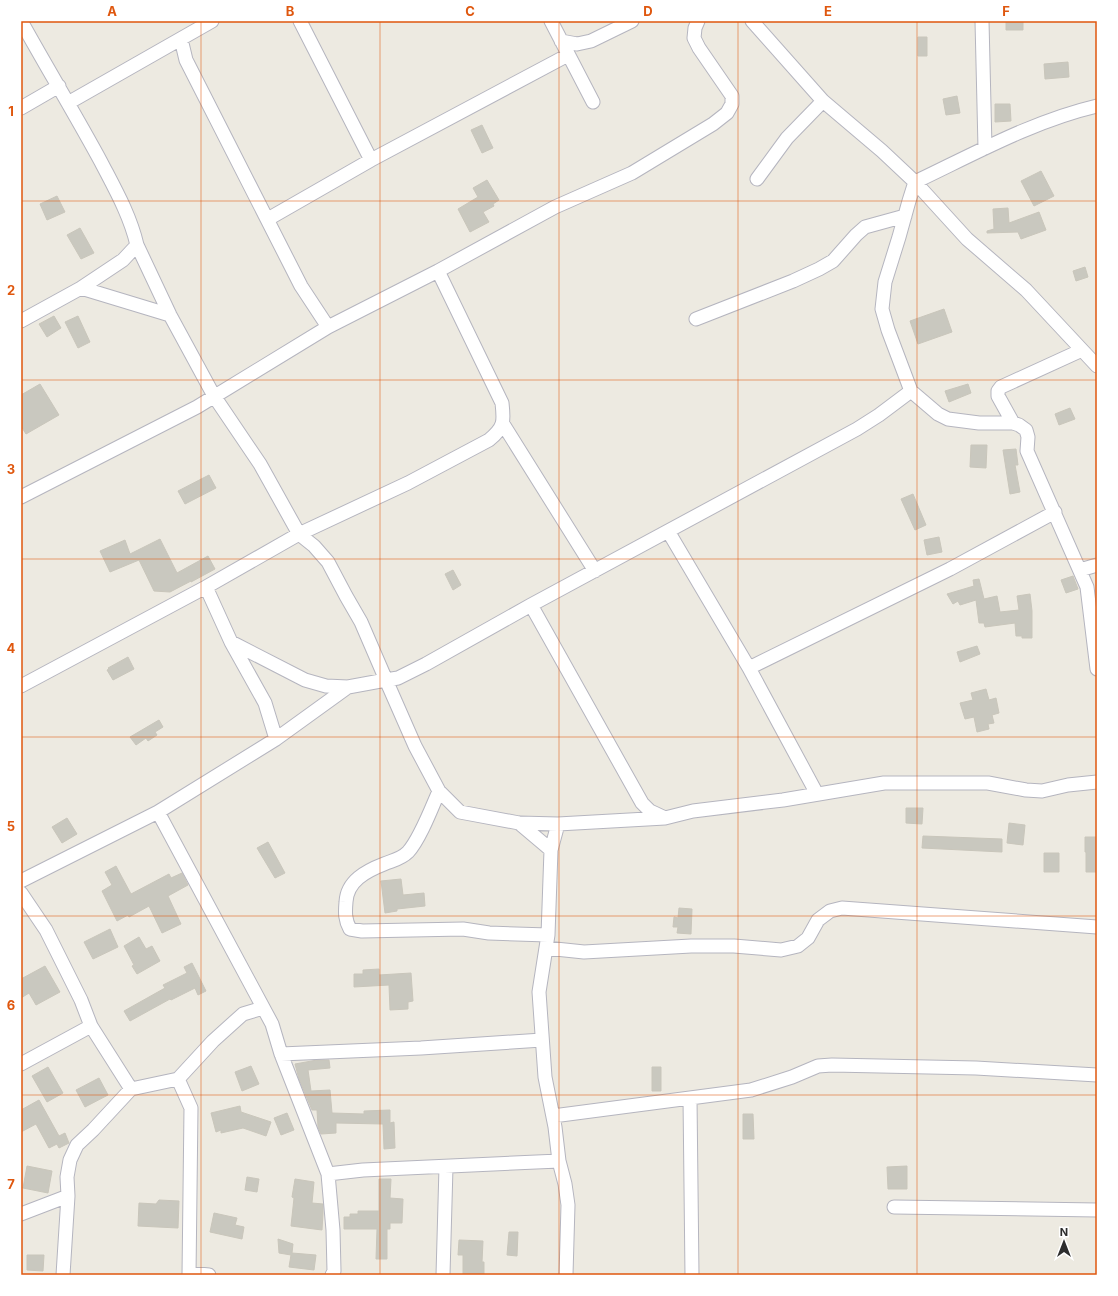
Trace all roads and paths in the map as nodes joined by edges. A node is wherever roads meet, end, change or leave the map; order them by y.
1 (21, 21) edge
2 (212, 21) edge
3 (300, 21) edge
4 (551, 21) edge
5 (632, 21) edge
6 (698, 21) edge
7 (752, 21) edge
8 (982, 21) edge
9 (181, 39) junction
10 (561, 41) junction
11 (568, 55) junction
12 (59, 86) junction
13 (824, 101) junction
14 (594, 102) dead end
15 (68, 103) junction
16 (1097, 106) edge
17 (21, 108) edge
18 (985, 148) junction
19 (371, 160) junction
20 (757, 179) dead end
21 (915, 182) junction
22 (905, 216) junction
23 (268, 219) junction
24 (137, 245) junction
25 (438, 271) junction
26 (81, 288) junction
27 (170, 315) junction
28 (696, 319) dead end
29 (21, 321) edge
30 (328, 327) junction
31 (1089, 351) edge
32 (1097, 366) edge
33 (910, 391) junction
34 (214, 396) junction
35 (1013, 423) junction
36 (503, 424) junction
37 (21, 498) edge
38 (1054, 512) junction
39 (668, 531) junction
40 (299, 534) junction
41 (1097, 565) edge
42 (1080, 570) junction
43 (594, 571) junction
44 (206, 587) junction
45 (531, 605) junction
46 (231, 642) junction
47 (749, 668) junction
48 (1097, 668) edge
49 (386, 680) junction
50 (21, 686) edge
51 (348, 687) junction
52 (276, 739) junction
53 (1097, 782) edge
54 (440, 792) junction
55 (817, 794) junction
56 (642, 803) junction
57 (158, 812) junction
58 (665, 818) junction
59 (633, 820) junction
60 (518, 823) junction
61 (558, 824) junction
62 (551, 850) junction
63 (21, 882) edge
64 (21, 893) edge
65 (1097, 926) edge
66 (547, 941) junction
67 (263, 1008) junction
68 (91, 1026) junction
69 (542, 1040) junction
70 (281, 1054) junction
71 (21, 1064) edge
72 (1097, 1075) edge
73 (178, 1079) junction
74 (131, 1089) junction
75 (690, 1098) junction
76 (553, 1116) junction
77 (559, 1161) junction
78 (446, 1167) junction
79 (328, 1174) junction
80 (68, 1196) junction
81 (894, 1207) dead end
82 (1097, 1210) edge
83 (21, 1214) edge
84 (189, 1274) edge
85 (567, 1274) edge
86 (63, 1275) edge
87 (209, 1275) edge
88 (332, 1275) edge
89 (443, 1275) edge
90 (692, 1275) edge

1 - 12 street
2 - 9 street
3 - 19 street
4 - 10 street
5 - 10 street
6 - 25 street
7 - 13 street
8 - 18 street
9 - 15 street
9 - 23 street
10 - 11 street
11 - 14 street
11 - 19 street
12 - 15 street
12 - 17 street
13 - 20 street
13 - 21 street
15 - 24 street
16 - 18 street
18 - 21 street
19 - 23 street
21 - 22 street
21 - 31 street
22 - 28 street
22 - 33 street
23 - 30 street
24 - 26 street
24 - 27 street
25 - 30 street
25 - 36 street
26 - 27 street
26 - 29 street
27 - 34 street
30 - 34 street
31 - 32 street
31 - 35 street
33 - 35 street
33 - 39 street
34 - 37 street
34 - 40 street
35 - 38 street
36 - 40 street
36 - 43 street
38 - 42 street
38 - 47 street
39 - 43 street
39 - 47 street
40 - 44 street
40 - 49 street
41 - 42 street
42 - 48 street
43 - 45 street
44 - 46 street
44 - 50 street
45 - 49 street
45 - 56 street
46 - 51 street
46 - 52 street
47 - 55 street
49 - 51 street
49 - 54 street
51 - 52 street
52 - 57 street
53 - 55 street
54 - 60 street
54 - 66 street
55 - 58 street
56 - 58 street
56 - 59 street
57 - 63 street
57 - 67 street
58 - 59 street
59 - 61 street
60 - 61 street
60 - 62 street
61 - 62 street
62 - 66 street
64 - 68 street
65 - 66 street
66 - 69 street
67 - 70 street
67 - 73 street
68 - 71 street
68 - 74 street
69 - 70 street
69 - 76 street
70 - 79 street
72 - 75 street
73 - 74 street
73 - 84 street
74 - 80 street
75 - 76 street
75 - 90 street
76 - 77 street
77 - 78 street
77 - 85 street
78 - 79 street
78 - 89 street
79 - 88 street
80 - 83 street
80 - 86 street
81 - 82 street
84 - 87 street

